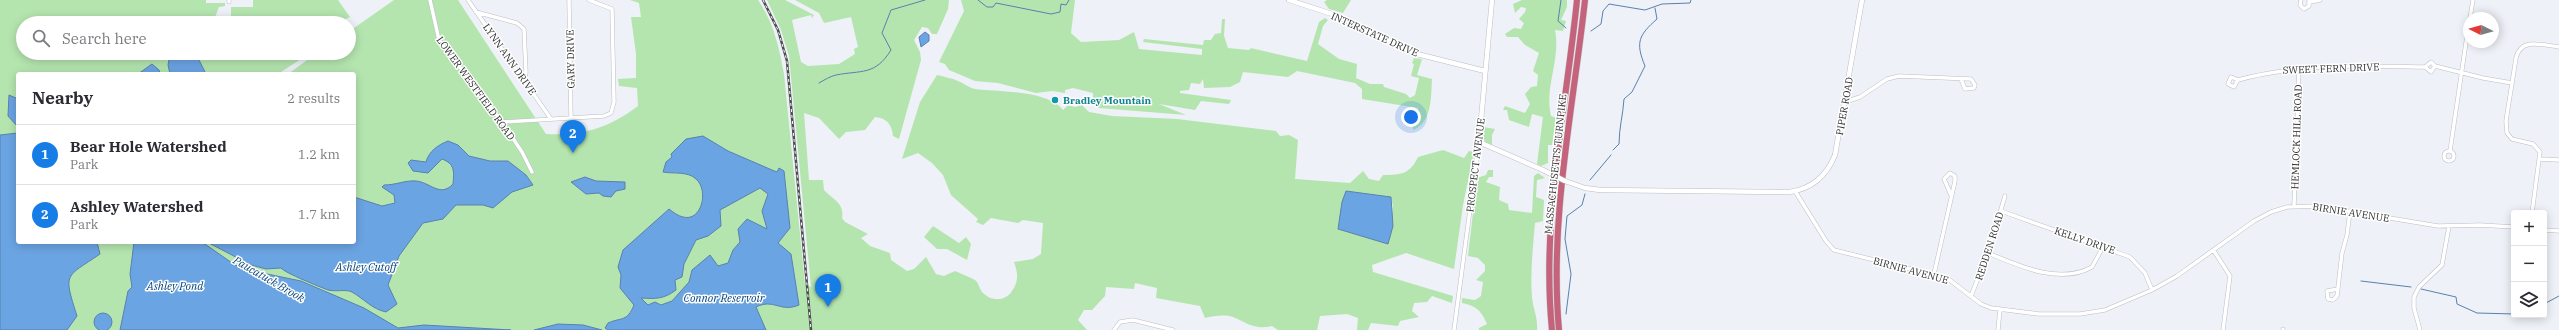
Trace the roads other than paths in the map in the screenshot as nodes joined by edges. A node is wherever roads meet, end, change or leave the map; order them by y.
1 (430, 0) edge
2 (468, 0) edge
3 (569, 0) edge
4 (589, 0) edge
5 (1289, 0) edge
6 (1492, 0) edge
7 (1577, 0) edge
8 (1584, 0) edge
9 (1862, 0) edge
10 (2301, 0) edge
11 (2320, 0) edge
12 (2472, 0) edge
13 (2309, 1) edge
14 (476, 12) junction
15 (2470, 12) edge
16 (2559, 47) edge
17 (2465, 48) edge
18 (2435, 66) junction
19 (2426, 67) junction
20 (2299, 68) junction
21 (1485, 71) junction
22 (2462, 73) junction
23 (524, 79) junction
24 (1961, 79) dead end
25 (2238, 80) dead end
26 (2512, 83) junction
27 (1845, 102) junction
28 (572, 118) junction
29 (551, 120) junction
30 (502, 122) junction
31 (1479, 142) junction
32 (2450, 151) dead end
33 (2540, 159) junction
34 (2559, 160) edge
35 (532, 172) dead end
36 (1795, 191) junction
37 (1951, 195) junction
38 (2005, 196) dead end
39 (2294, 206) junction
40 (2532, 210) edge
41 (2001, 211) junction
42 (2350, 211) junction
43 (2449, 226) junction
44 (2511, 227) edge
45 (2547, 230) edge
46 (2559, 231) edge
47 (2103, 247) junction
48 (2214, 251) junction
49 (1988, 253) junction
50 (1934, 274) junction
51 (2338, 289) dead end
52 (2152, 290) junction
53 (1971, 296) junction
54 (2000, 309) junction
55 (1114, 330) edge
56 (1173, 330) edge
57 (1454, 330) edge
58 (1552, 330) edge
59 (1559, 330) edge
60 (1998, 330) edge
61 (2223, 330) edge
62 (2420, 330) edge

1 - 30 street, LOWER WESTFIELD ROAD
2 - 14 street, LYNN ANN DRIVE
3 - 28 street, GARY DRIVE
4 - 28 street
5 - 21 street, INTERSTATE DRIVE
6 - 21 street, PROSPECT AVENUE
7 - 58 highway, MASSACHUSETTS TURNPIKE
8 - 59 highway, MASSACHUSETTS TURNPIKE
9 - 27 street, PIPER ROAD
10 - 13 street
11 - 13 street
12 - 15 street
14 - 23 street, LYNN ANN DRIVE
14 - 23 street
16 - 26 street
17 - 22 street
18 - 19 street, SWEET FERN DRIVE
18 - 19 street, SWEET FERN DRIVE
18 - 22 street, SWEET FERN DRIVE
19 - 20 street, SWEET FERN DRIVE
20 - 25 street, SWEET FERN DRIVE
20 - 39 street, HEMLOCK HILL ROAD
21 - 31 street, PROSPECT AVENUE
22 - 26 street, SWEET FERN DRIVE
22 - 32 street
23 - 29 street, LYNN ANN DRIVE
24 - 27 street
26 - 33 street
27 - 36 street, PIPER ROAD
28 - 29 street
29 - 30 street
30 - 35 street, LOWER WESTFIELD ROAD
31 - 36 street, bridge
31 - 57 street, PROSPECT AVENUE
33 - 34 street
33 - 40 street
36 - 50 street, BIRNIE AVENUE
37 - 37 street
37 - 50 street
38 - 41 street, REDDEN ROAD
39 - 42 street, BIRNIE AVENUE
39 - 48 street, BIRNIE AVENUE
41 - 47 street, KELLY DRIVE
41 - 49 street, REDDEN ROAD
42 - 43 street, BIRNIE AVENUE
42 - 51 street
43 - 44 street, BIRNIE AVENUE
43 - 62 street
45 - 46 street
47 - 49 street
47 - 52 street, KELLY DRIVE
48 - 52 street, BIRNIE AVENUE
48 - 61 street
49 - 53 street, REDDEN ROAD
50 - 53 street, BIRNIE AVENUE
52 - 54 street, BIRNIE AVENUE
53 - 54 street, BIRNIE AVENUE
54 - 60 street
55 - 56 street

